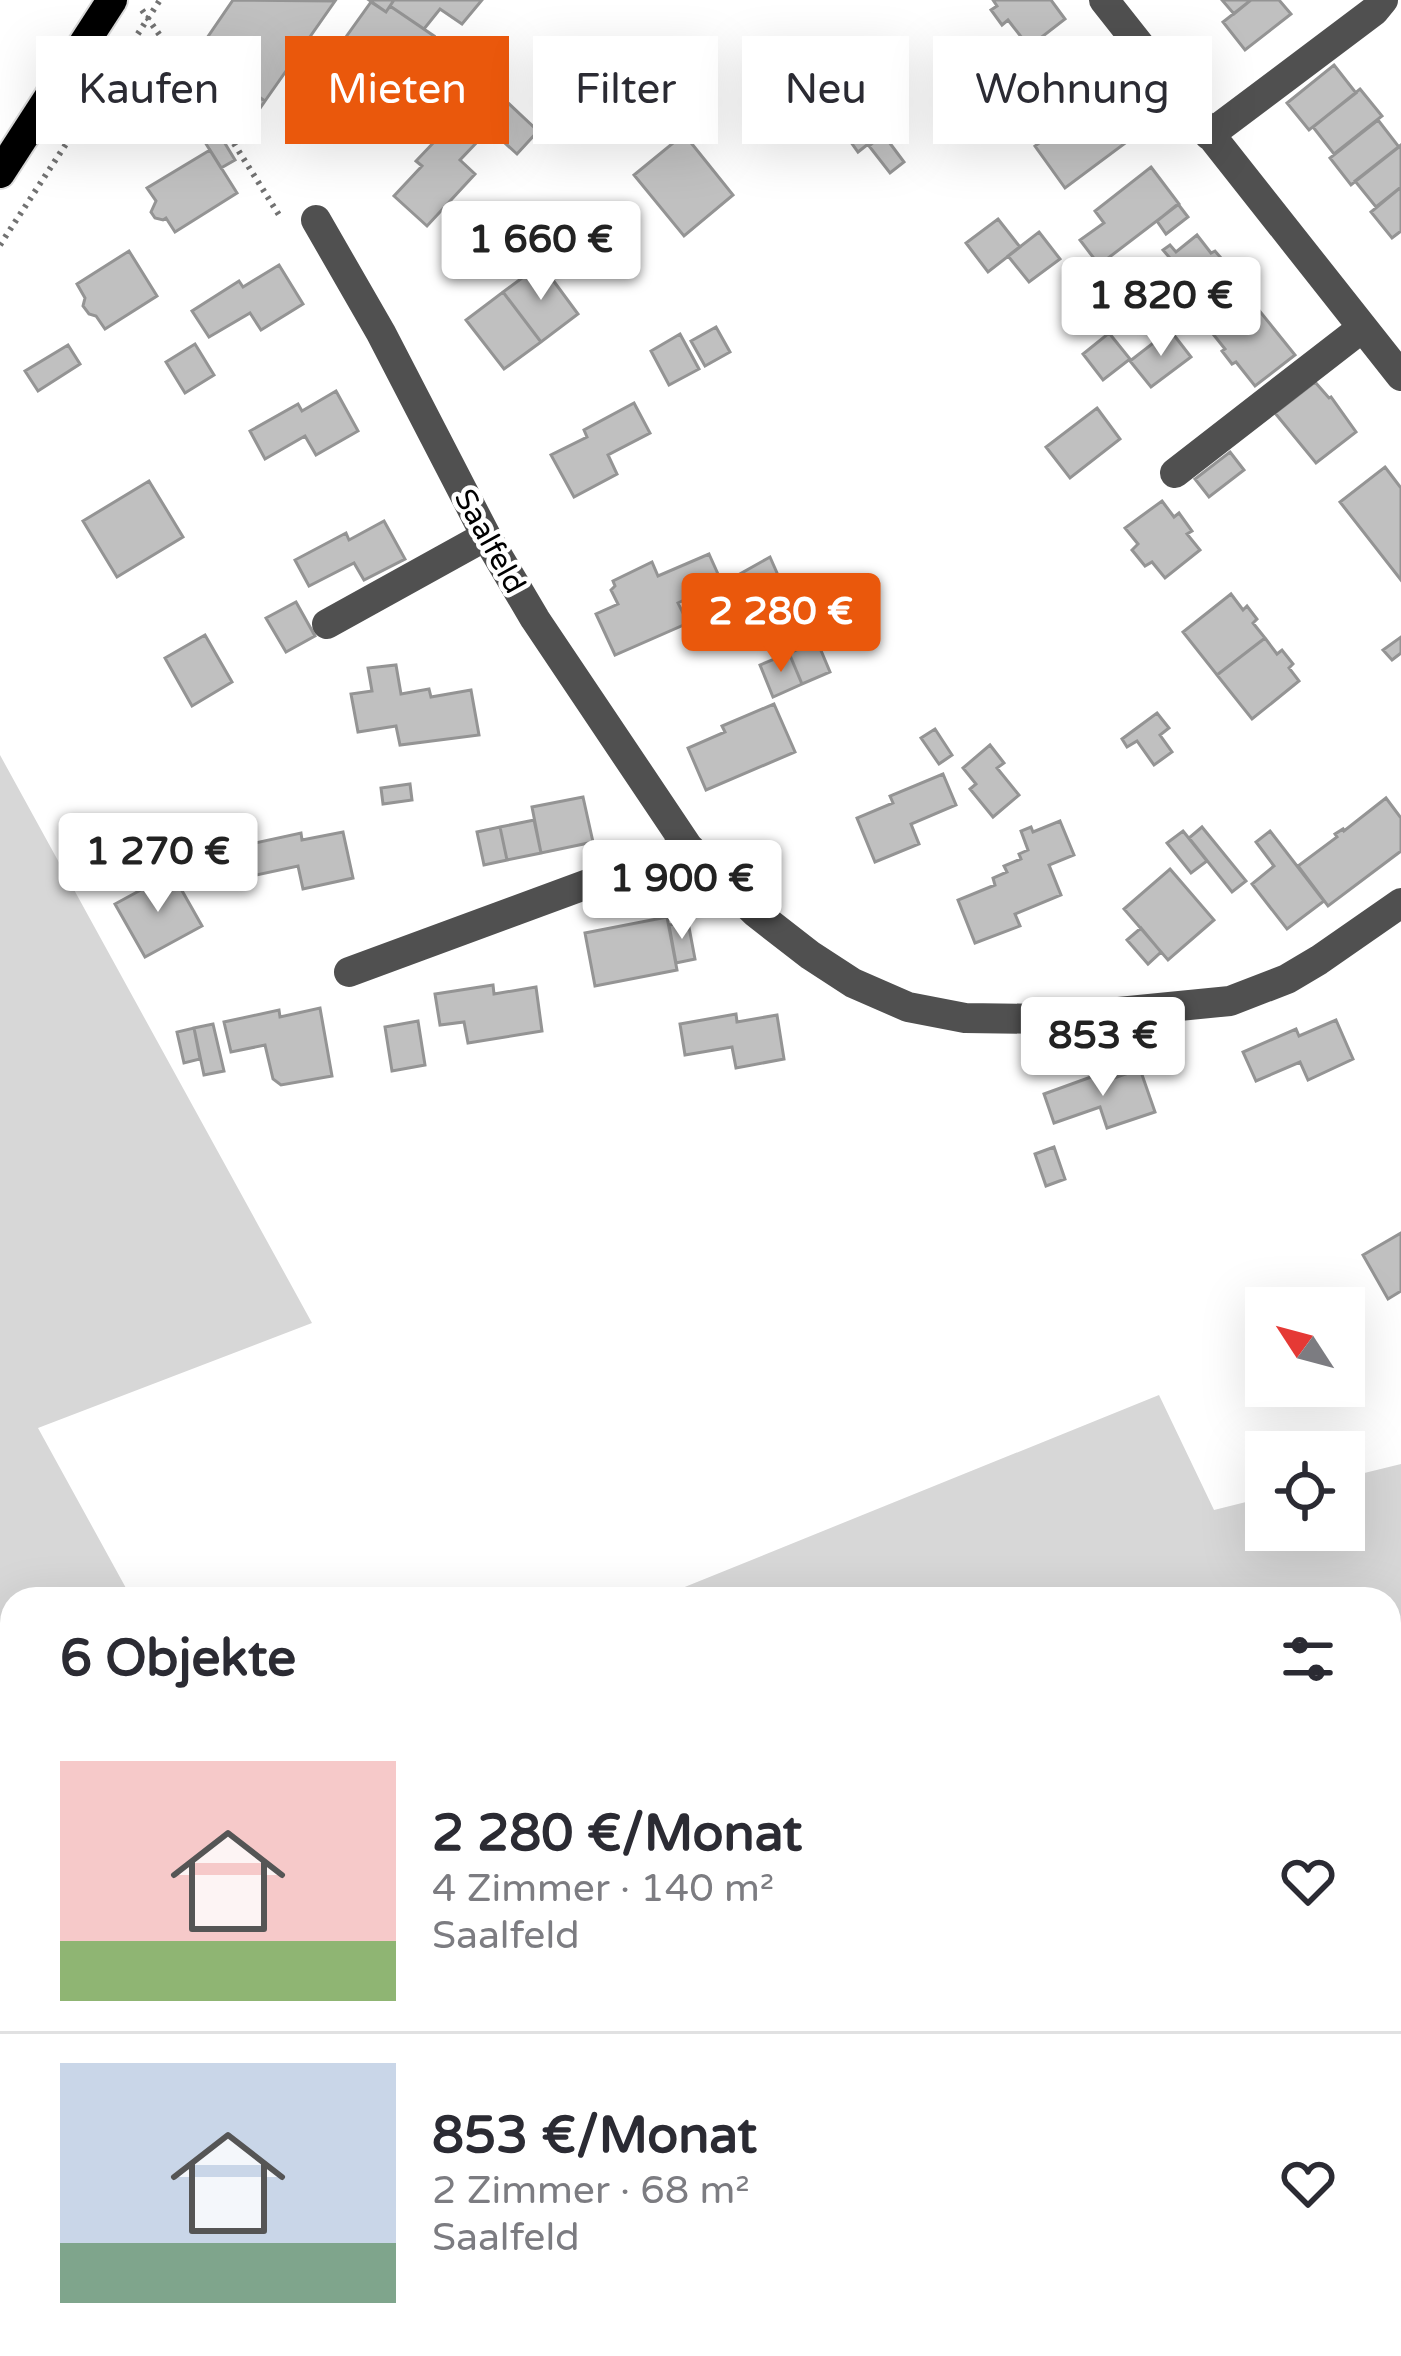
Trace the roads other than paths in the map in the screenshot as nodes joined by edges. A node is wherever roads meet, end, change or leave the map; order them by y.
1 (112, 0) edge
2 (1104, 0) edge
3 (1383, 0) edge
4 (1132, 36) edge
5 (1212, 133) edge
6 (1212, 139) edge
7 (0, 173) edge
8 (316, 220) road end
9 (1362, 328) junction
10 (1401, 376) edge
11 (1175, 473) dead end
12 (486, 536) junction
13 (327, 624) dead end
14 (688, 847) junction
15 (1401, 903) edge
16 (349, 972) dead end

1 - 7 main road
2 - 4 street
3 - 5 street
6 - 9 street
8 - 12 street, Saalfeld
9 - 10 street
9 - 11 street
12 - 13 street
12 - 14 street, Saalfeld
14 - 15 street, Saalfeld
14 - 16 street

